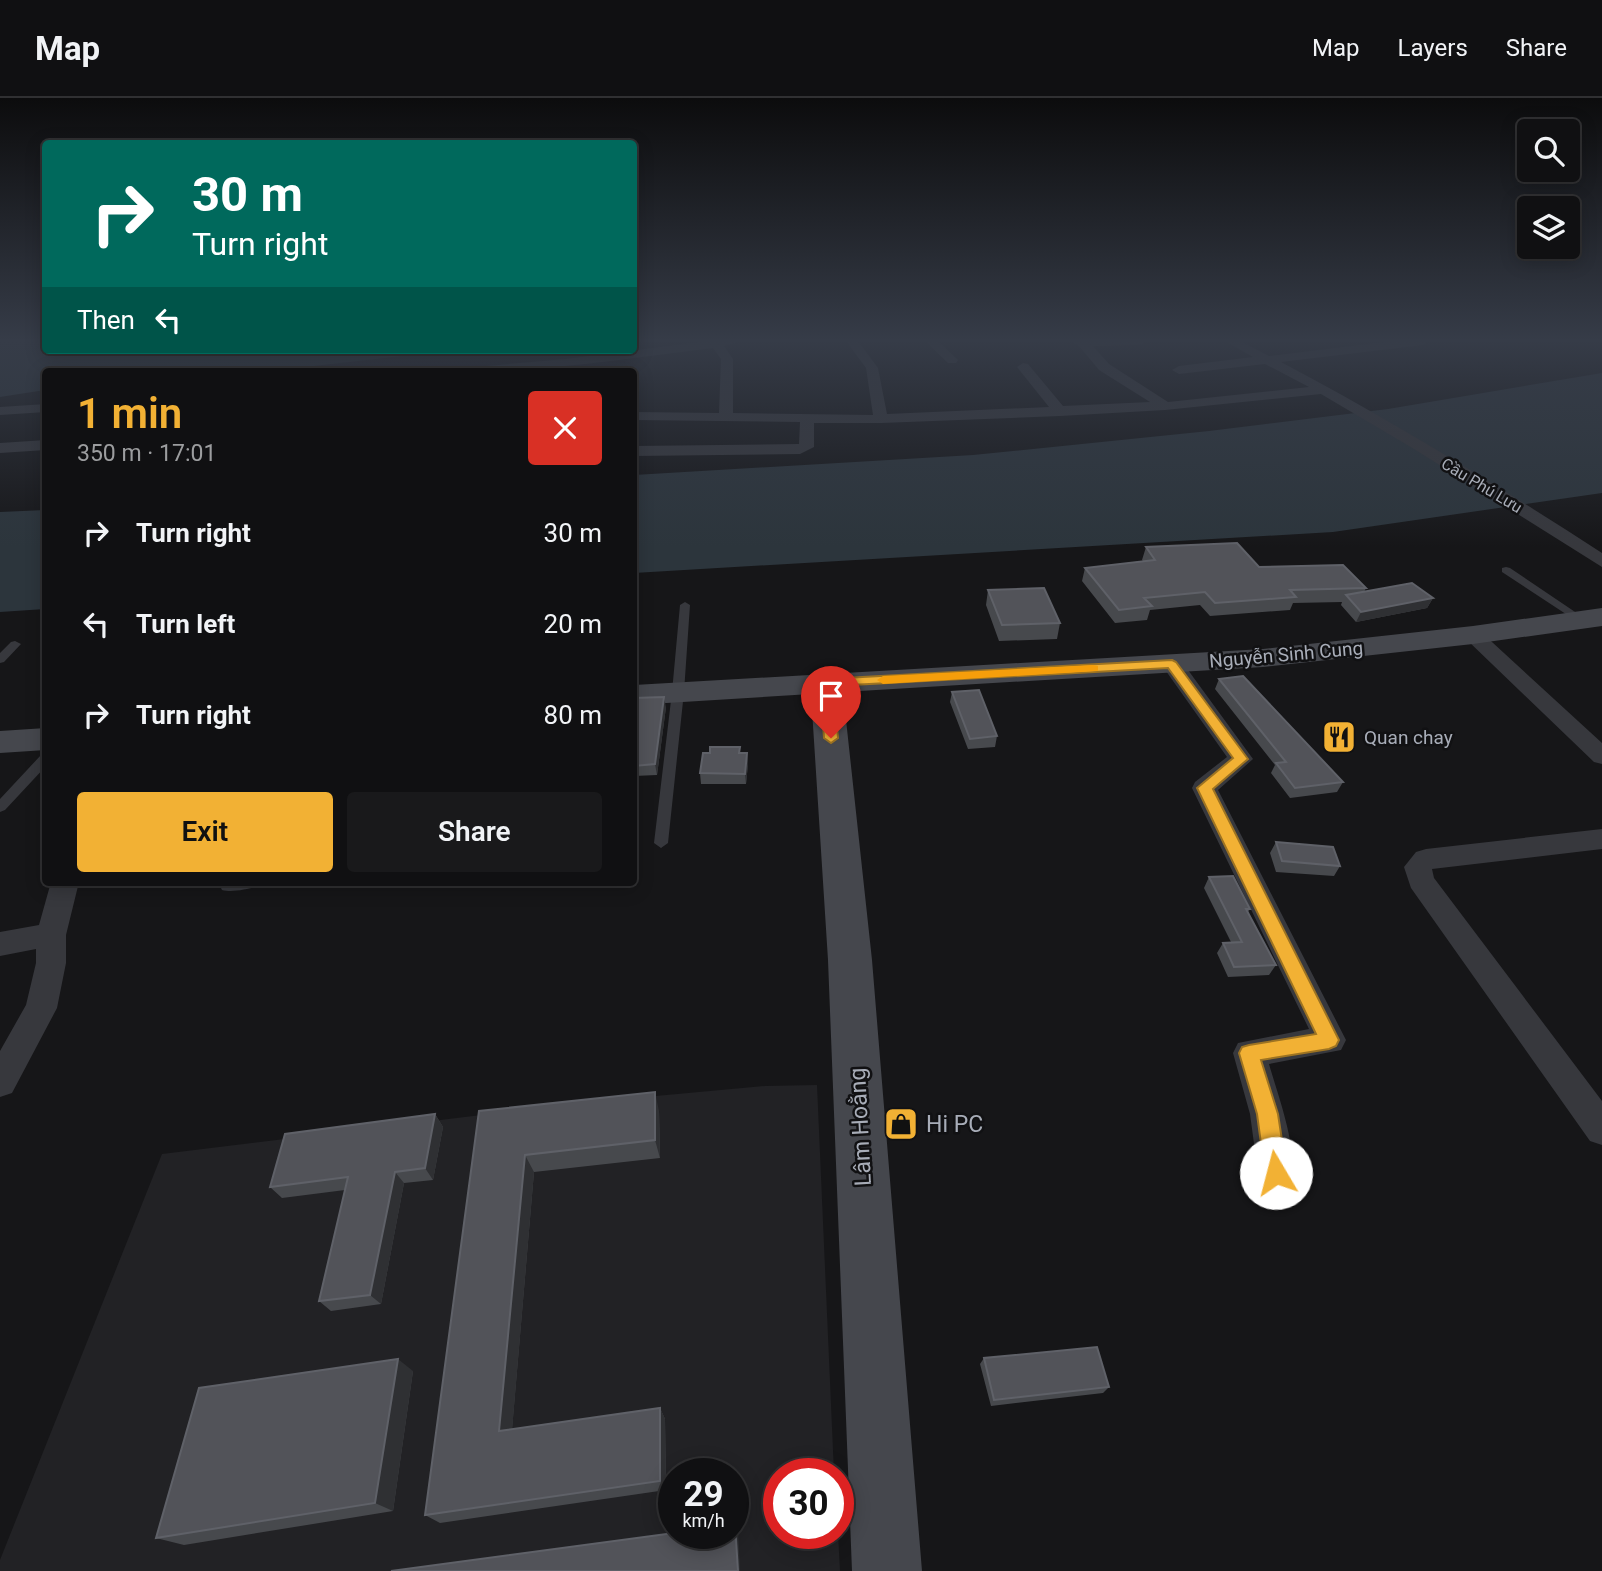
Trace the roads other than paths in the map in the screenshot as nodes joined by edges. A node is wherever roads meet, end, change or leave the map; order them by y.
1 (19, 410) edge
2 (726, 410) edge
3 (879, 410) edge
4 (1094, 410) edge
5 (1355, 410) edge
6 (0, 411) edge
7 (1060, 412) joint
8 (726, 415) junction
9 (637, 416) edge
10 (807, 418) junction
11 (881, 419) junction
12 (42, 445) edge
13 (1, 448) edge
14 (637, 451) edge
15 (1539, 519) joint
16 (1602, 561) edge
17 (1506, 570) dead end
18 (685, 605) dead end
19 (1592, 619) edge
20 (1474, 635) junction
21 (15, 644) dead end
22 (0, 660) edge
23 (1172, 664) junction
24 (826, 683) junction
25 (678, 692) junction
26 (637, 695) edge
27 (42, 739) edge
28 (0, 742) edge
29 (1602, 756) edge
30 (42, 762) edge
31 (0, 807) edge
32 (1602, 839) edge
33 (661, 843) dead end
34 (64, 886) edge
35 (51, 935) junction
36 (0, 944) edge
37 (0, 1082) edge
38 (1602, 1129) edge
39 (1276, 1173) dead end
40 (887, 1571) edge

1 - 6 street
2 - 8 street
3 - 11 street
4 - 7 street
5 - 15 street, Cầu Phú Lưu
7 - 11 street
8 - 9 street
8 - 10 street
10 - 11 street
10 - 14 street
12 - 13 street
15 - 16 street
17 - 19 lane
18 - 25 lane
19 - 20 main road, Nguyễn Sinh Cung
20 - 23 main road, Nguyễn Sinh Cung
20 - 29 street
21 - 22 lane
23 - 24 main road, Nguyễn Sinh Cung
23 - 39 street
24 - 25 main road, Nguyễn Sinh Cung
24 - 40 main road, Lâm Hoằng
25 - 26 main road, Nguyễn Sinh Cung
25 - 33 lane
27 - 28 main road
30 - 31 lane
32 - 38 street
34 - 35 street
35 - 36 street
35 - 37 street

